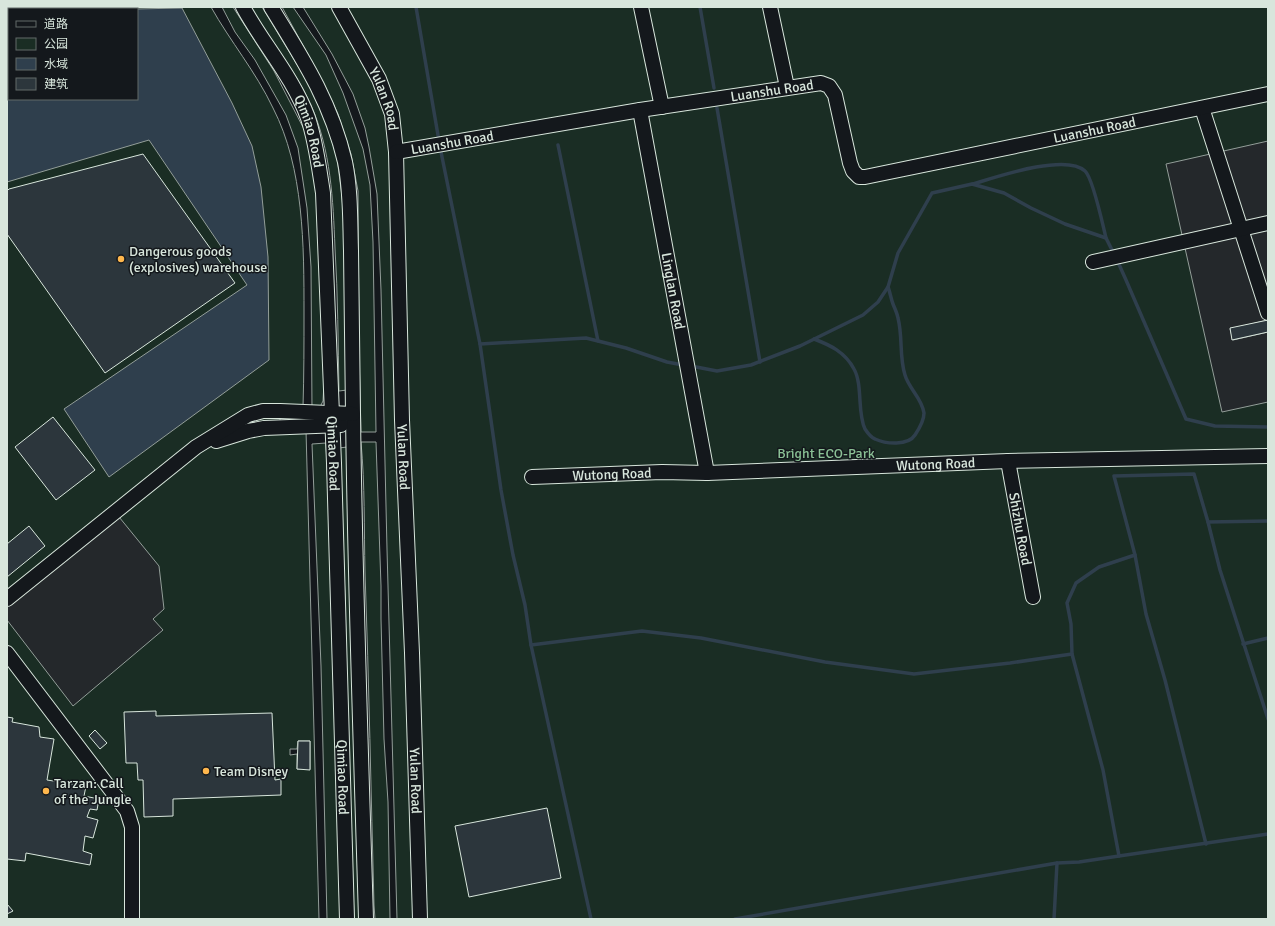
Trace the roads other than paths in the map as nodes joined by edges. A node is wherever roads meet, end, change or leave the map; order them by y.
1 (243, 7) edge
2 (271, 7) edge
3 (339, 7) edge
4 (641, 7) edge
5 (770, 7) edge
6 (787, 87) junction
7 (1268, 94) edge
8 (662, 107) junction
9 (1202, 108) junction
10 (640, 110) junction
11 (396, 152) junction
12 (1268, 223) edge
13 (1241, 229) junction
14 (1093, 262) dead end
15 (1268, 313) edge
16 (353, 419) junction
17 (332, 420) junction
18 (1268, 456) edge
19 (1008, 461) junction
20 (708, 473) junction
21 (532, 477) dead end
22 (1033, 597) dead end
23 (7, 599) edge
24 (7, 653) edge
25 (132, 919) edge
26 (348, 919) edge
27 (366, 919) edge
28 (420, 919) edge

1 - 17 street, Qimiao Road
2 - 16 street, Qimiao Road
3 - 11 street, Yulan Road
4 - 8 street
5 - 6 street
6 - 8 street, Luanshu Road
6 - 9 street, Luanshu Road
7 - 9 street, Luanshu Road
8 - 10 street, Luanshu Road
9 - 13 street
10 - 11 street, Luanshu Road
10 - 20 street, Linglan Road
11 - 28 street, Yulan Road
12 - 13 street
13 - 14 street
13 - 15 street
16 - 17 street
16 - 27 street, Qimiao Road
17 - 23 street
17 - 26 street, Qimiao Road
18 - 19 street, Wutong Road
19 - 20 street, Wutong Road
19 - 22 street, Shizhu Road
20 - 21 street, Wutong Road
24 - 25 street

